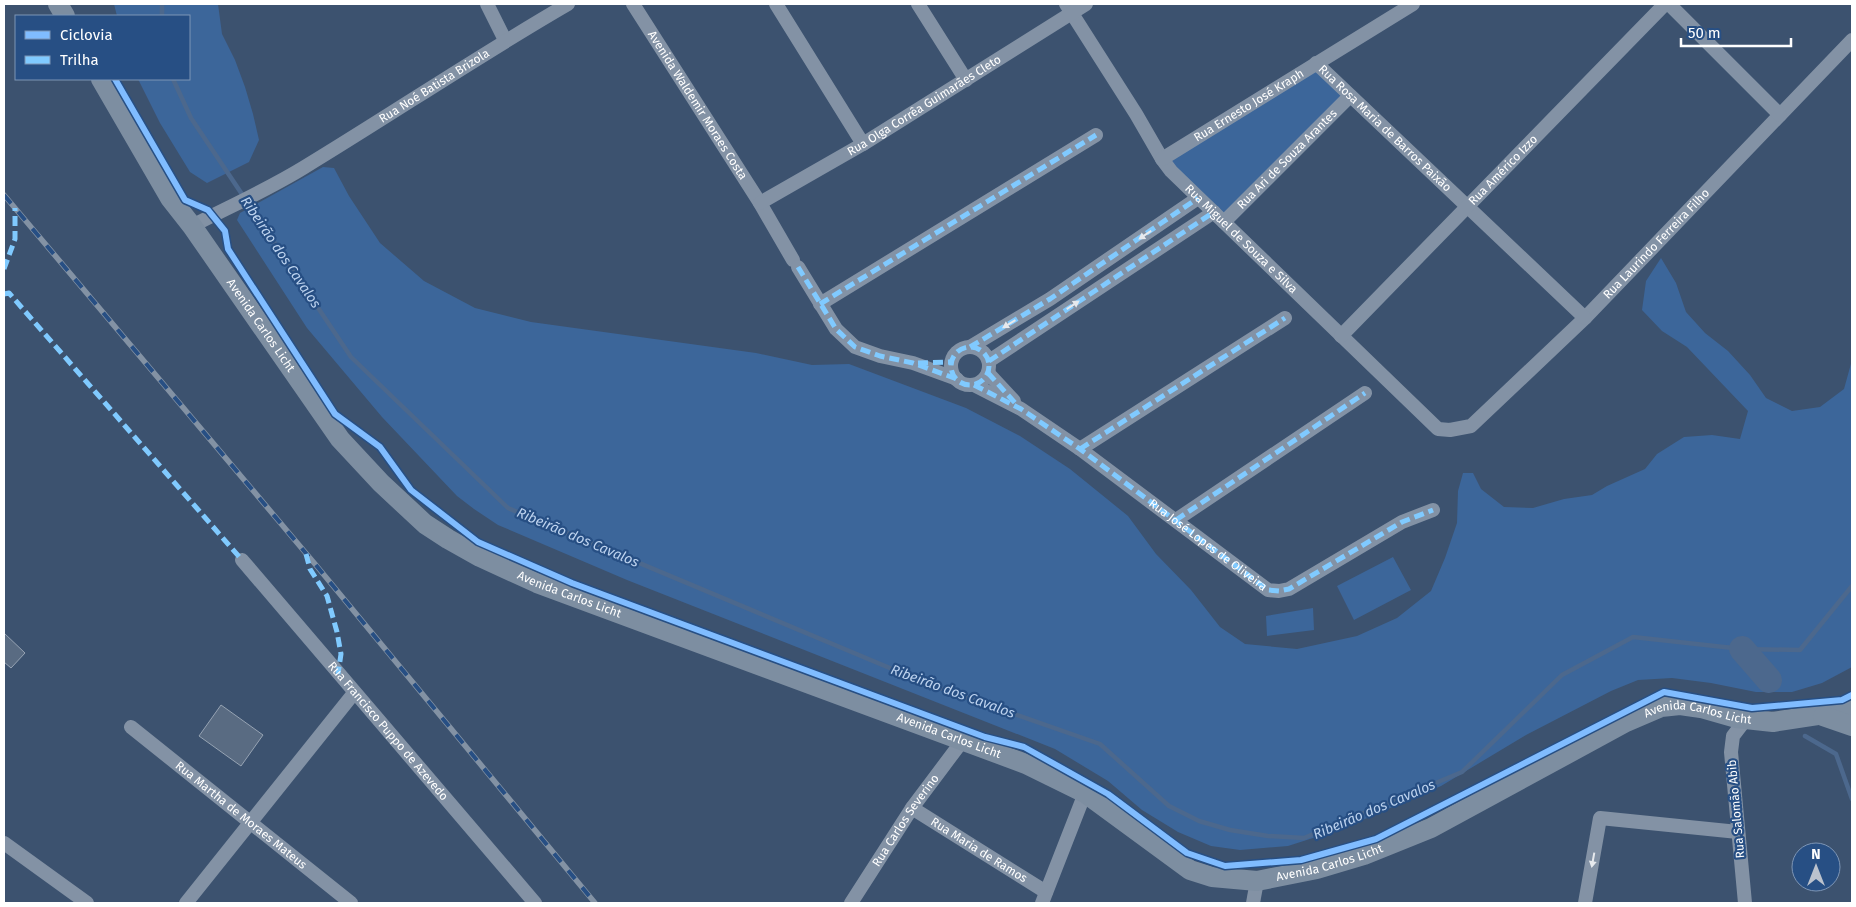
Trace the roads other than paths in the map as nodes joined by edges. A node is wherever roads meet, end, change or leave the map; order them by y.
1 (58, 4) edge
2 (487, 4) edge
3 (568, 4) edge
4 (776, 4) edge
5 (918, 4) edge
6 (1086, 4) edge
7 (1413, 4) edge
8 (1667, 4) edge
9 (637, 5) edge
10 (1069, 8) edge
11 (64, 15) edge
12 (505, 40) junction
13 (1852, 40) edge
14 (1316, 63) junction
15 (102, 80) edge
16 (966, 80) junction
17 (1350, 96) junction
18 (1780, 115) junction
19 (1096, 135) dead end
20 (863, 144) junction
21 (1162, 159) junction
22 (1198, 198) junction
23 (760, 203) junction
24 (1468, 206) junction
25 (1214, 212) junction
26 (1224, 222) junction
27 (192, 226) junction
28 (820, 304) junction
29 (1285, 318) dead end
30 (1585, 318) junction
31 (1341, 336) junction
32 (970, 347) junction
33 (952, 362) junction
34 (913, 363) junction
35 (988, 367) junction
36 (957, 379) junction
37 (974, 385) junction
38 (1365, 393) dead end
39 (1021, 409) junction
40 (1450, 430) joint
41 (1080, 449) junction
42 (1433, 510) dead end
43 (1176, 520) junction
44 (242, 560) dead end
45 (354, 693) junction
46 (1852, 707) edge
47 (1816, 715) junction
48 (1746, 719) junction
49 (1852, 726) edge
50 (131, 727) dead end
51 (963, 740) junction
52 (1085, 794) junction
53 (912, 808) junction
54 (250, 822) junction
55 (1738, 832) junction
56 (4, 843) edge
57 (1256, 881) junction
58 (1044, 898) edge
59 (87, 903) edge
60 (186, 903) edge
61 (351, 903) edge
62 (535, 903) edge
63 (851, 903) edge
64 (1252, 903) edge
65 (1585, 903) edge
66 (1745, 903) edge

1 - 11 main road
2 - 12 street
3 - 12 street, Rua Noé Batista Brizola
4 - 20 street
5 - 16 street
6 - 10 street, Rua Olga Corrêa Guimarães Cleto
7 - 14 street, Rua Ernesto José Kraph
8 - 18 street
8 - 24 street, Rua Américo Izzo
9 - 23 street, Avenida Waldemir Moraes Costa
10 - 16 street, Rua Olga Corrêa Guimarães Cleto
10 - 21 street, Rua Miguel de Souza e Silva
12 - 27 street, Rua Noé Batista Brizola
13 - 18 street, Rua Laurindo Ferreira Filho
14 - 17 street, Rua Rosa Maria de Barros Paixão
14 - 21 street, Rua Ernesto José Kraph
15 - 27 main road, Avenida Carlos Licht
16 - 20 street, Rua Olga Corrêa Guimarães Cleto
17 - 24 street, Rua Rosa Maria de Barros Paixão
17 - 26 street, Rua Ari de Souza Arantes
18 - 30 street, Rua Laurindo Ferreira Filho
19 - 28 street
20 - 23 street, Rua Olga Corrêa Guimarães Cleto
21 - 22 street, Rua Miguel de Souza e Silva
22 - 25 street, Rua Miguel de Souza e Silva
22 -> 32 street
23 - 28 street, Avenida Waldemir Moraes Costa
24 - 30 street, Rua Rosa Maria de Barros Paixão
24 - 31 street, Rua Américo Izzo
25 - 26 street, Rua Miguel de Souza e Silva
35 -> 25 street
26 - 31 street, Rua Miguel de Souza e Silva
27 - 51 main road, Avenida Carlos Licht
28 - 34 street
29 - 41 street
30 - 40 street, Rua Laurindo Ferreira Filho
31 - 40 street, Rua Miguel de Souza e Silva
32 - 33 street
32 - 35 street
33 - 34 street
33 - 36 street
34 - 36 street
35 - 37 street
35 - 39 street, Rua José Lopes de Oliveira
36 - 37 street
37 - 39 street, Rua José Lopes de Oliveira
38 - 43 street
39 - 41 street, Rua José Lopes de Oliveira
41 - 43 street, Rua José Lopes de Oliveira
42 - 43 street, Rua José Lopes de Oliveira
44 - 45 street, Rua Francisco Puppo de Azevedo
45 - 54 street
45 - 62 street, Rua Francisco Puppo de Azevedo
46 - 47 main road, Avenida Carlos Licht
47 - 48 main road, Avenida Carlos Licht
47 - 49 main road, Avenida Carlos Licht
48 - 55 street, Rua Salomão Abib
48 - 57 main road, Avenida Carlos Licht
50 - 54 street, Rua Martha de Moraes Mateus
51 - 52 main road, Avenida Carlos Licht
51 - 53 street, Rua Carlos Severino
52 - 57 main road, Avenida Carlos Licht
52 - 58 street
53 - 58 street, Rua Maria de Ramos
53 - 63 street, Rua Carlos Severino
54 - 60 street
54 - 61 street, Rua Martha de Moraes Mateus
55 -> 65 street
55 - 66 street, Rua Salomão Abib
56 - 59 street
57 - 64 street

